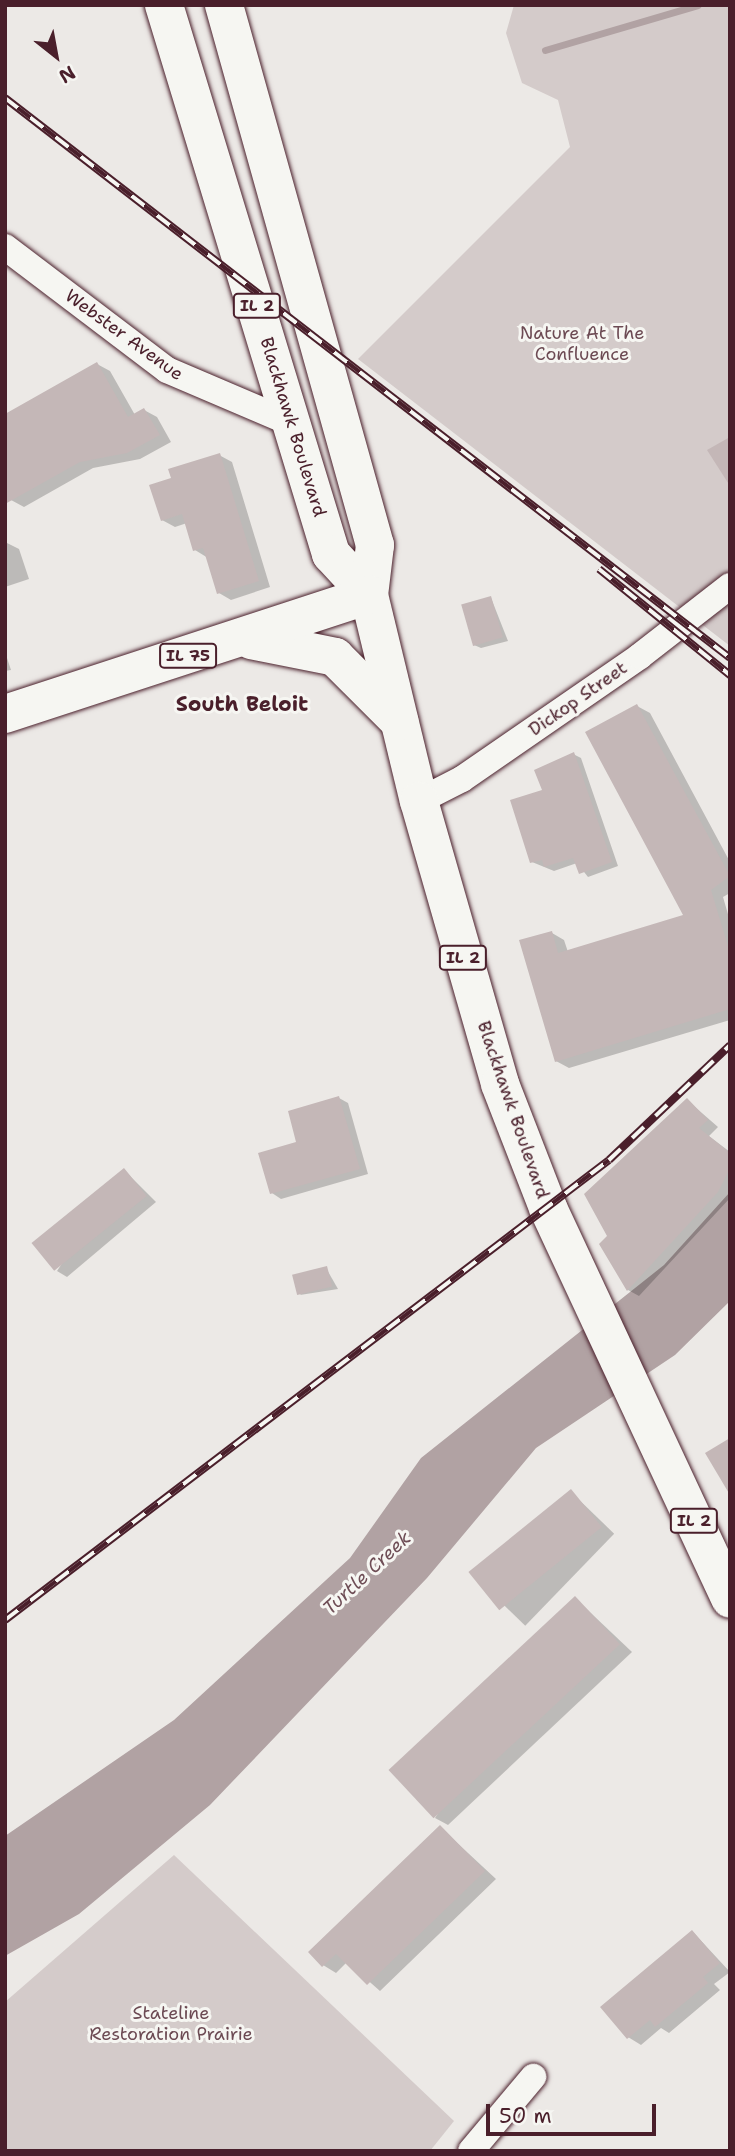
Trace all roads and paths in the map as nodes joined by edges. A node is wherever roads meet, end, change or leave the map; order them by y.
1 (164, 5) edge
2 (224, 5) edge
3 (5, 247) edge
4 (291, 423) junction
5 (730, 586) edge
6 (369, 595) junction
7 (242, 639) junction
8 (5, 714) edge
9 (399, 721) junction
10 (419, 801) junction
11 (730, 1599) edge
12 (533, 2077) dead end
13 (471, 2151) edge

1 - 4 main road, Blackhawk Boulevard / IL 2
2 - 6 main road, Blackhawk Boulevard / IL 2
3 - 4 street, Webster Avenue
4 - 6 main road, Blackhawk Boulevard / IL 2
5 - 10 street, Dickop Street
6 - 7 main road, IL 75
6 - 9 main road, Blackhawk Boulevard / IL 2
7 - 8 main road, IL 75
7 - 9 main road
9 - 10 main road, Blackhawk Boulevard / IL 2
10 - 11 main road, Blackhawk Boulevard / IL 2
12 - 13 street

